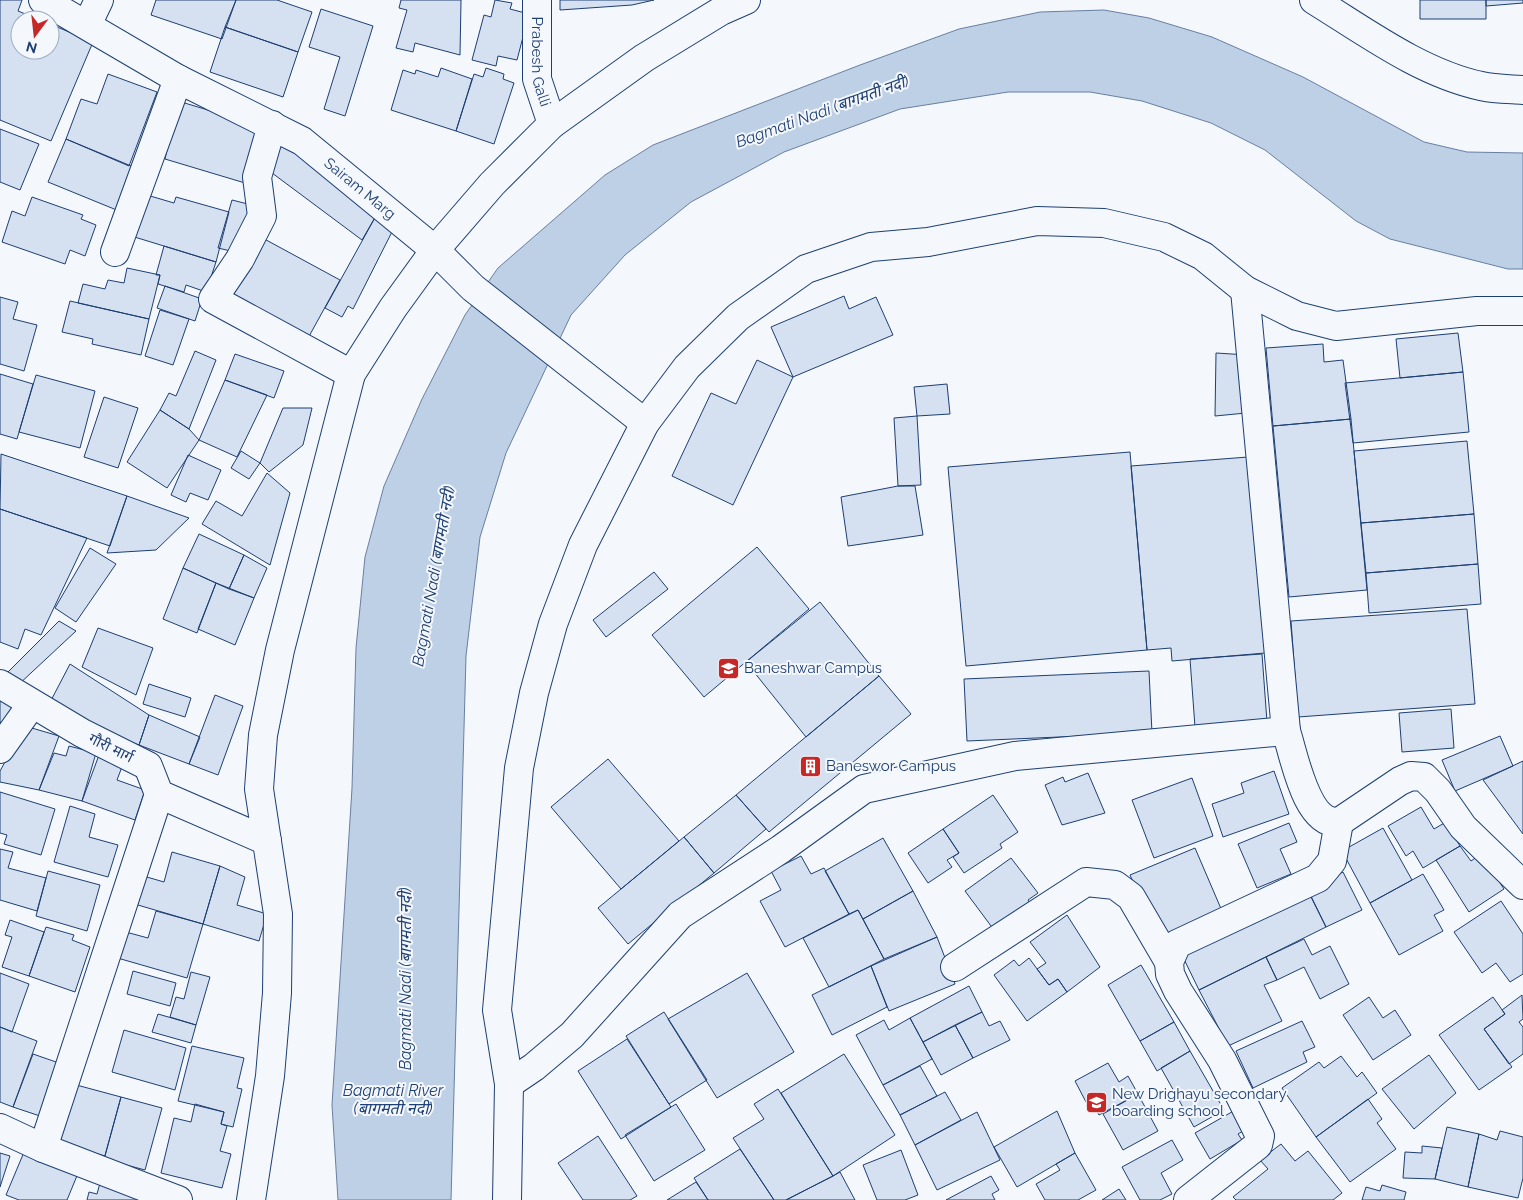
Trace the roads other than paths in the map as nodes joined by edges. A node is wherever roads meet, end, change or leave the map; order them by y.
1 (43, 0) edge
2 (99, 0) edge
3 (537, 0) edge
4 (746, 0) edge
5 (1314, 0) edge
6 (87, 24) junction
7 (178, 79) junction
8 (1523, 90) edge
9 (552, 124) junction
10 (272, 125) junction
11 (435, 250) junction
12 (114, 252) dead end
13 (1246, 290) junction
14 (1523, 311) edge
15 (351, 374) junction
16 (644, 423) junction
17 (0, 684) edge
18 (32, 704) junction
19 (1286, 731) junction
20 (0, 749) edge
21 (159, 794) junction
22 (1339, 822) junction
23 (267, 842) junction
24 (1523, 885) edge
25 (1169, 962) junction
26 (955, 967) dead end
27 (509, 1084) junction
28 (0, 1128) edge
29 (43, 1148) junction
30 (178, 1200) edge
31 (251, 1200) edge
32 (507, 1200) edge
33 (1188, 1200) edge

1 - 6 street, Sairam Marg
2 - 6 street
3 - 9 street, Prabesh Galli
4 - 9 street
5 - 8 street
6 - 7 street, Sairam Marg
7 - 10 street, Sairam Marg
7 - 12 street
9 - 11 street
10 - 11 street, Sairam Marg
10 - 15 street
11 - 15 street
11 - 16 street, Sairam Marg
13 - 14 street
13 - 16 street
13 - 19 street
15 - 23 street
16 - 27 street
17 - 18 street, गौरी मार्ग
18 - 20 street
18 - 21 street, गौरी मार्ग
19 - 22 street
19 - 27 street
21 - 23 street
21 - 29 street
22 - 24 street
22 - 25 street
23 - 31 street
25 - 26 street
25 - 33 street
27 - 32 street
28 - 29 street
29 - 30 street

